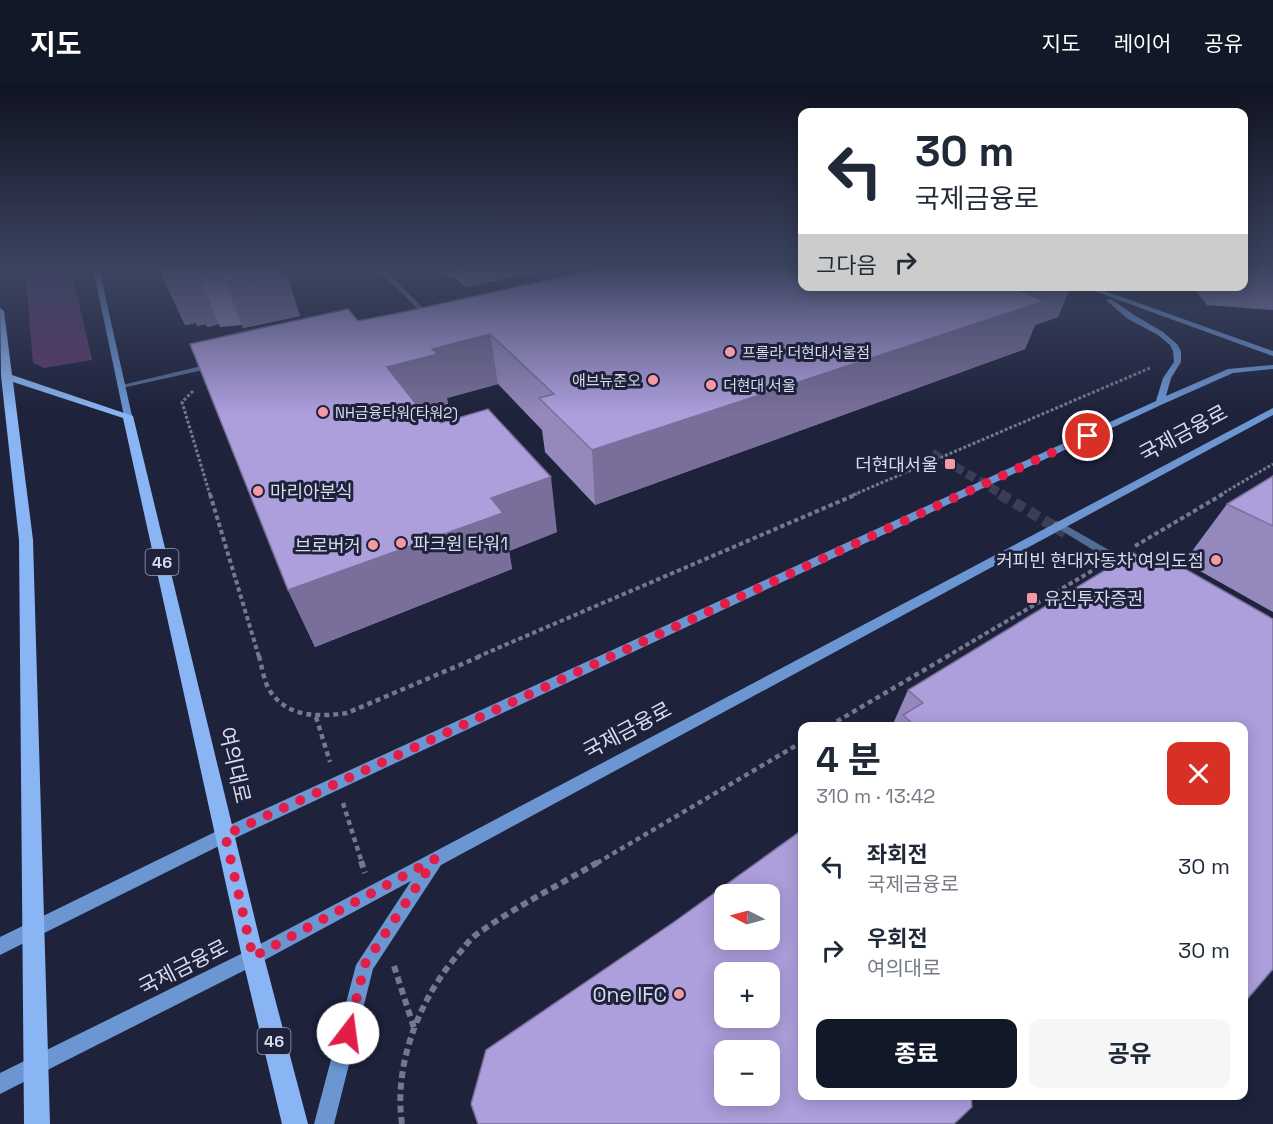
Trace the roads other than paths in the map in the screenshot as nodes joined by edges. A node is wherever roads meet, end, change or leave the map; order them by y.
1 (1, 317) edge
2 (107, 317) edge
3 (421, 317) edge
4 (1130, 317) edge
5 (1167, 317) edge
6 (416, 318) edge
7 (1273, 354) edge
8 (226, 362) edge
9 (1273, 367) edge
10 (6, 376) junction
11 (122, 386) junction
12 (1160, 402) junction
13 (1273, 411) edge
14 (128, 416) junction
15 (1058, 524) junction
16 (1144, 576) edge
17 (225, 835) junction
18 (435, 859) junction
19 (34, 930) junction
20 (0, 946) edge
21 (253, 957) junction
22 (36, 1067) junction
23 (0, 1084) edge
24 (37, 1124) edge
25 (295, 1124) edge
26 (324, 1124) edge

1 - 10 main road
2 - 11 street, 여의대로
3 - 6 street
4 - 12 street
5 - 7 street
8 - 11 street
9 - 12 street, 국제금융로
10 - 14 main road
10 - 19 main road
11 - 14 street, 여의대로
12 - 17 street, 국제금융로
13 - 15 street, 국제금융로
14 - 17 main road, 여의대로 / 46
15 - 16 street
15 - 18 street, 국제금융로
17 - 19 street, 국제금융로
17 - 21 main road, 여의대로 / 46
18 - 21 street, 국제금융로
18 - 26 street
19 - 20 street, 국제금융로
19 - 22 main road
21 - 22 street, 국제금융로
21 - 25 main road, 여의대로 / 46
22 - 23 street, 국제금융로
22 - 24 main road

